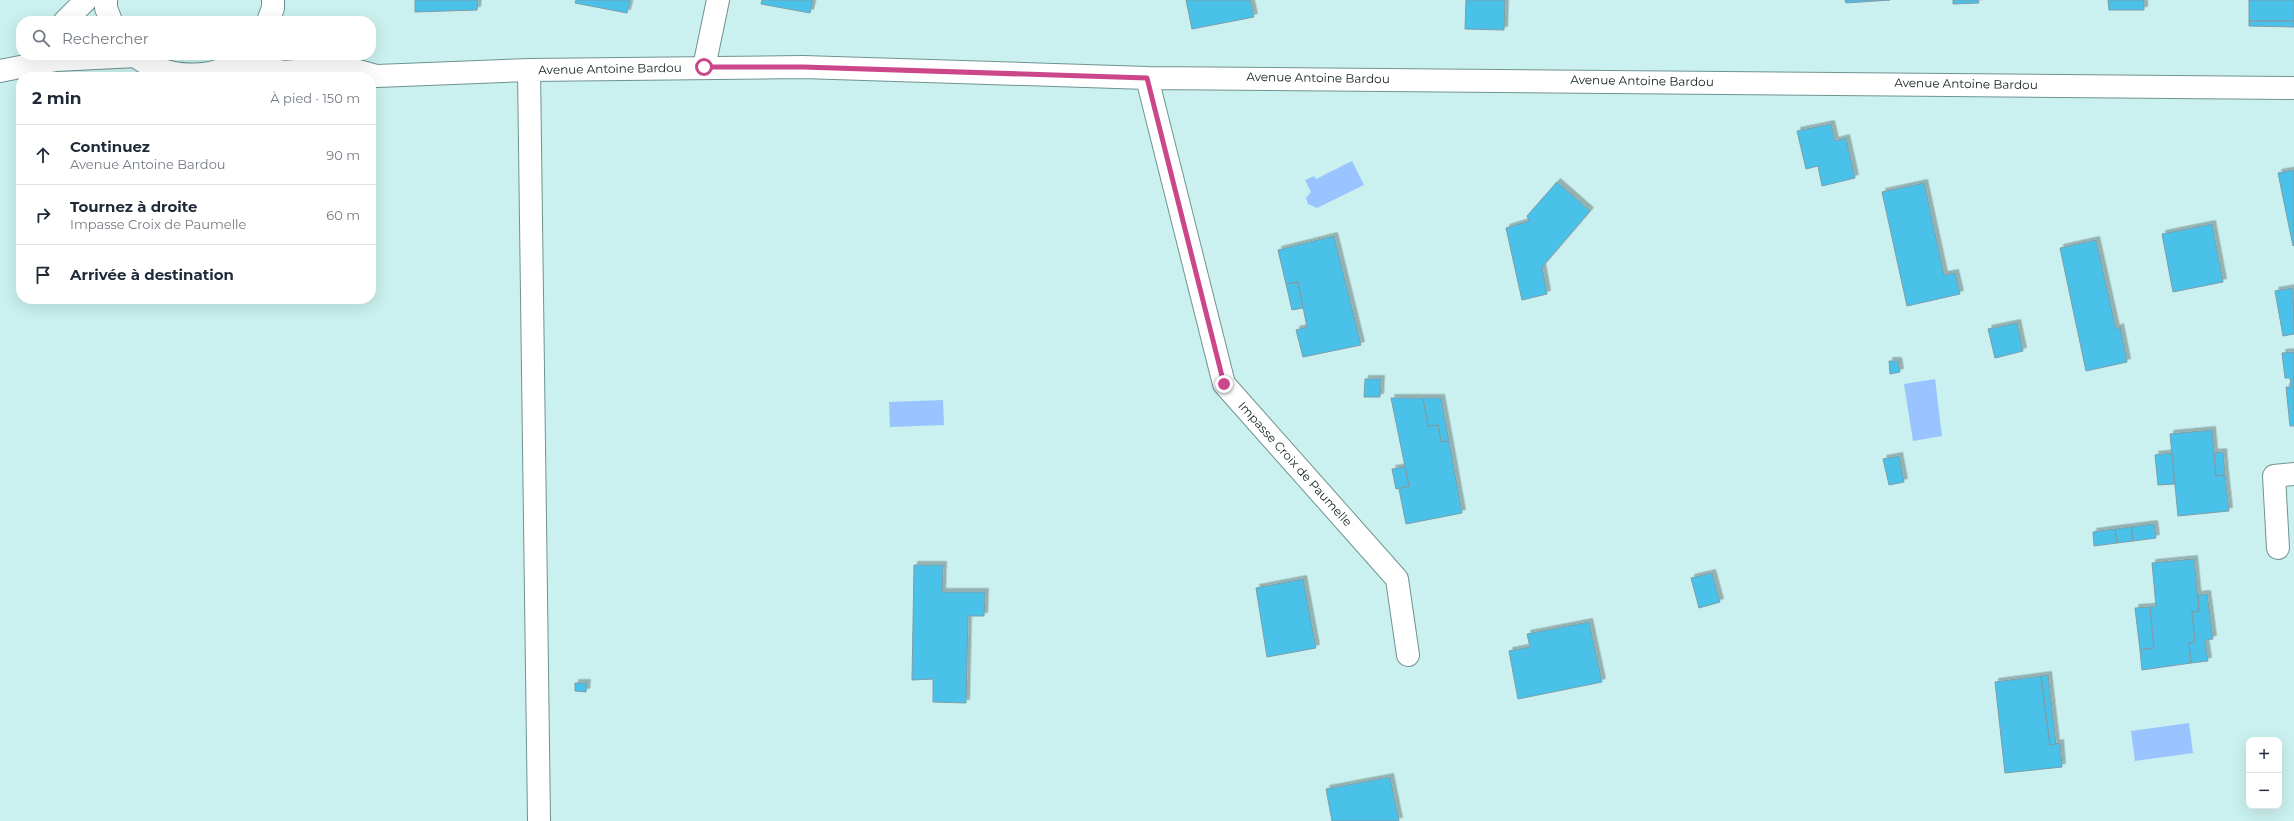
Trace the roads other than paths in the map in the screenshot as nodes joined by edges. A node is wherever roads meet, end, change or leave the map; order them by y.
1 (86, 0) edge
2 (106, 0) edge
3 (718, 0) edge
4 (70, 16) edge
5 (109, 16) edge
6 (16, 54) edge
7 (56, 60) edge
8 (142, 60) edge
9 (237, 60) edge
10 (247, 60) edge
11 (334, 60) edge
12 (0, 64) edge
13 (344, 67) junction
14 (704, 67) junction
15 (529, 70) junction
16 (0, 71) edge
17 (164, 72) edge
18 (211, 72) edge
19 (284, 72) edge
20 (284, 72) edge
21 (362, 72) edge
22 (376, 76) edge
23 (1147, 78) junction
24 (2294, 88) edge
25 (2294, 474) edge
26 (2278, 548) dead end
27 (1408, 655) dead end
28 (539, 821) edge

1 - 4 street
2 - 5 street
3 - 14 street
6 - 12 street
7 - 16 street
8 - 17 street
9 - 18 street
10 - 19 street
11 - 13 street
13 - 20 street
13 - 21 street, Avenue Antoine Bardou
14 - 15 street, Avenue Antoine Bardou
14 - 23 street, Avenue Antoine Bardou
15 - 22 street, Avenue Antoine Bardou
15 - 28 street
23 - 24 street, Avenue Antoine Bardou
23 - 27 street, Impasse Croix de Paumelle
25 - 26 street

